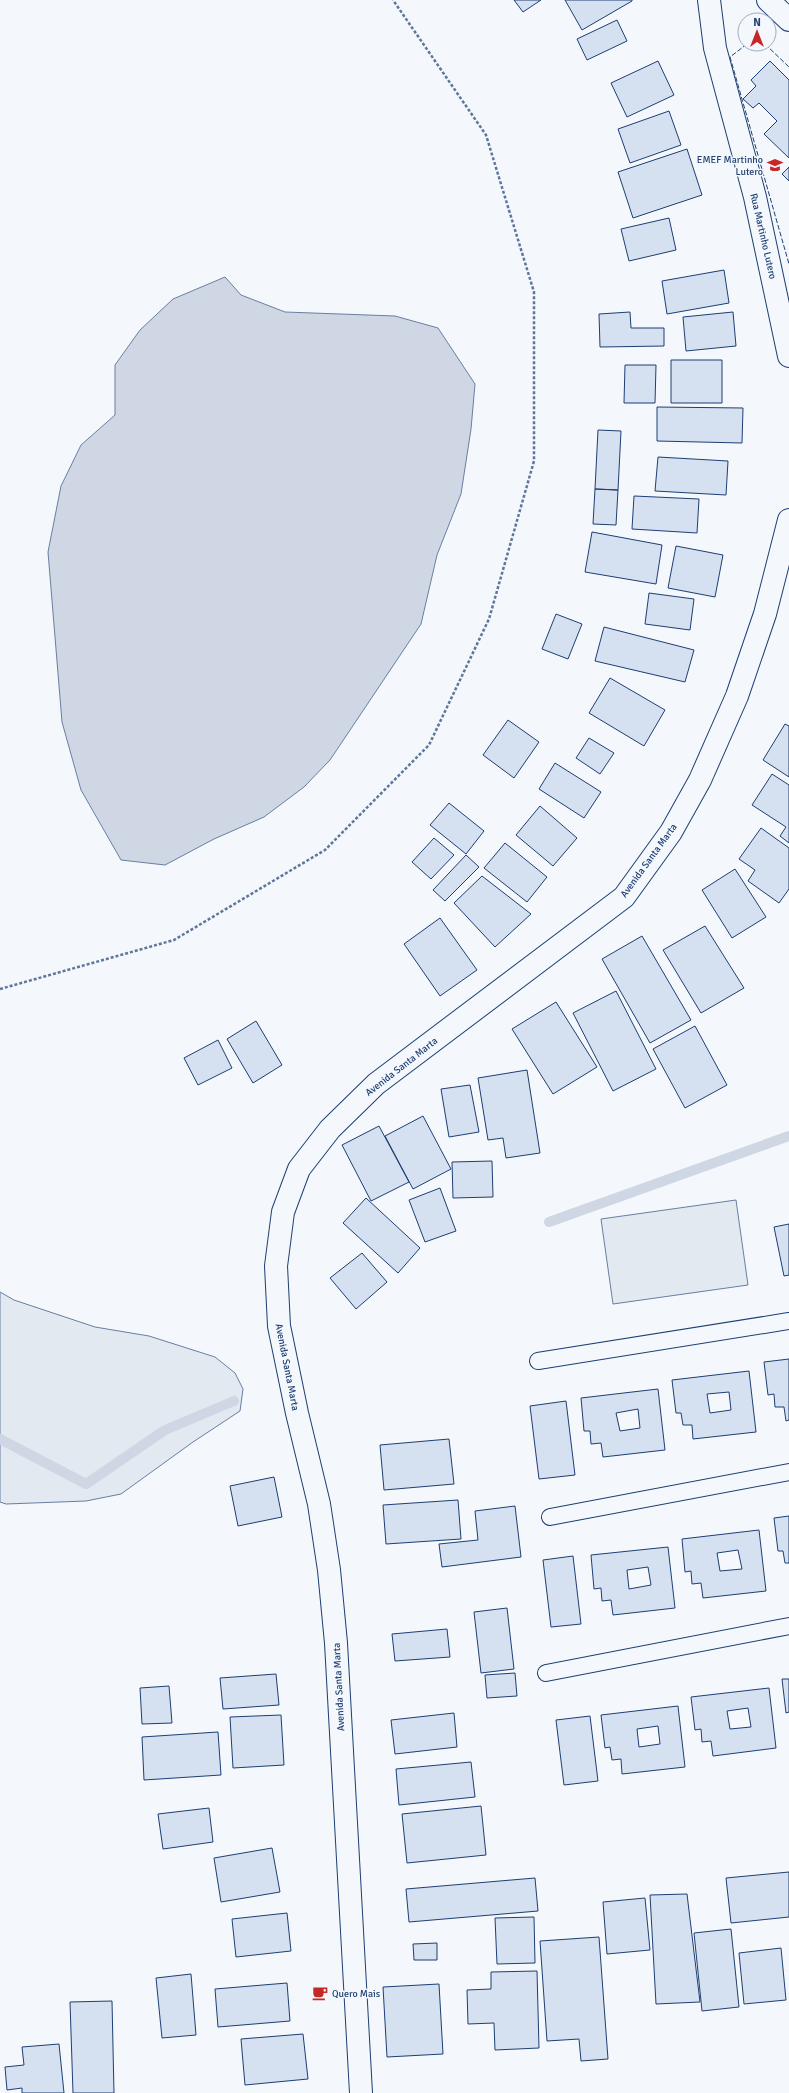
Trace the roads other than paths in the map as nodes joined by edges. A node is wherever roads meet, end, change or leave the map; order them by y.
1 (708, 0) edge
2 (768, 0) edge
3 (789, 20) edge
4 (789, 356) edge
5 (789, 520) edge
6 (784, 560) edge
7 (789, 1321) edge
8 (538, 1360) dead end
9 (789, 1472) edge
10 (550, 1517) dead end
11 (789, 1626) edge
12 (546, 1673) dead end
13 (361, 2093) edge

1 - 4 street, Rua Martinho Lutero
2 - 3 street
5 - 6 street, Avenida Santa Marta
6 - 13 street, Avenida Santa Marta
7 - 8 lane
9 - 10 lane
11 - 12 lane

